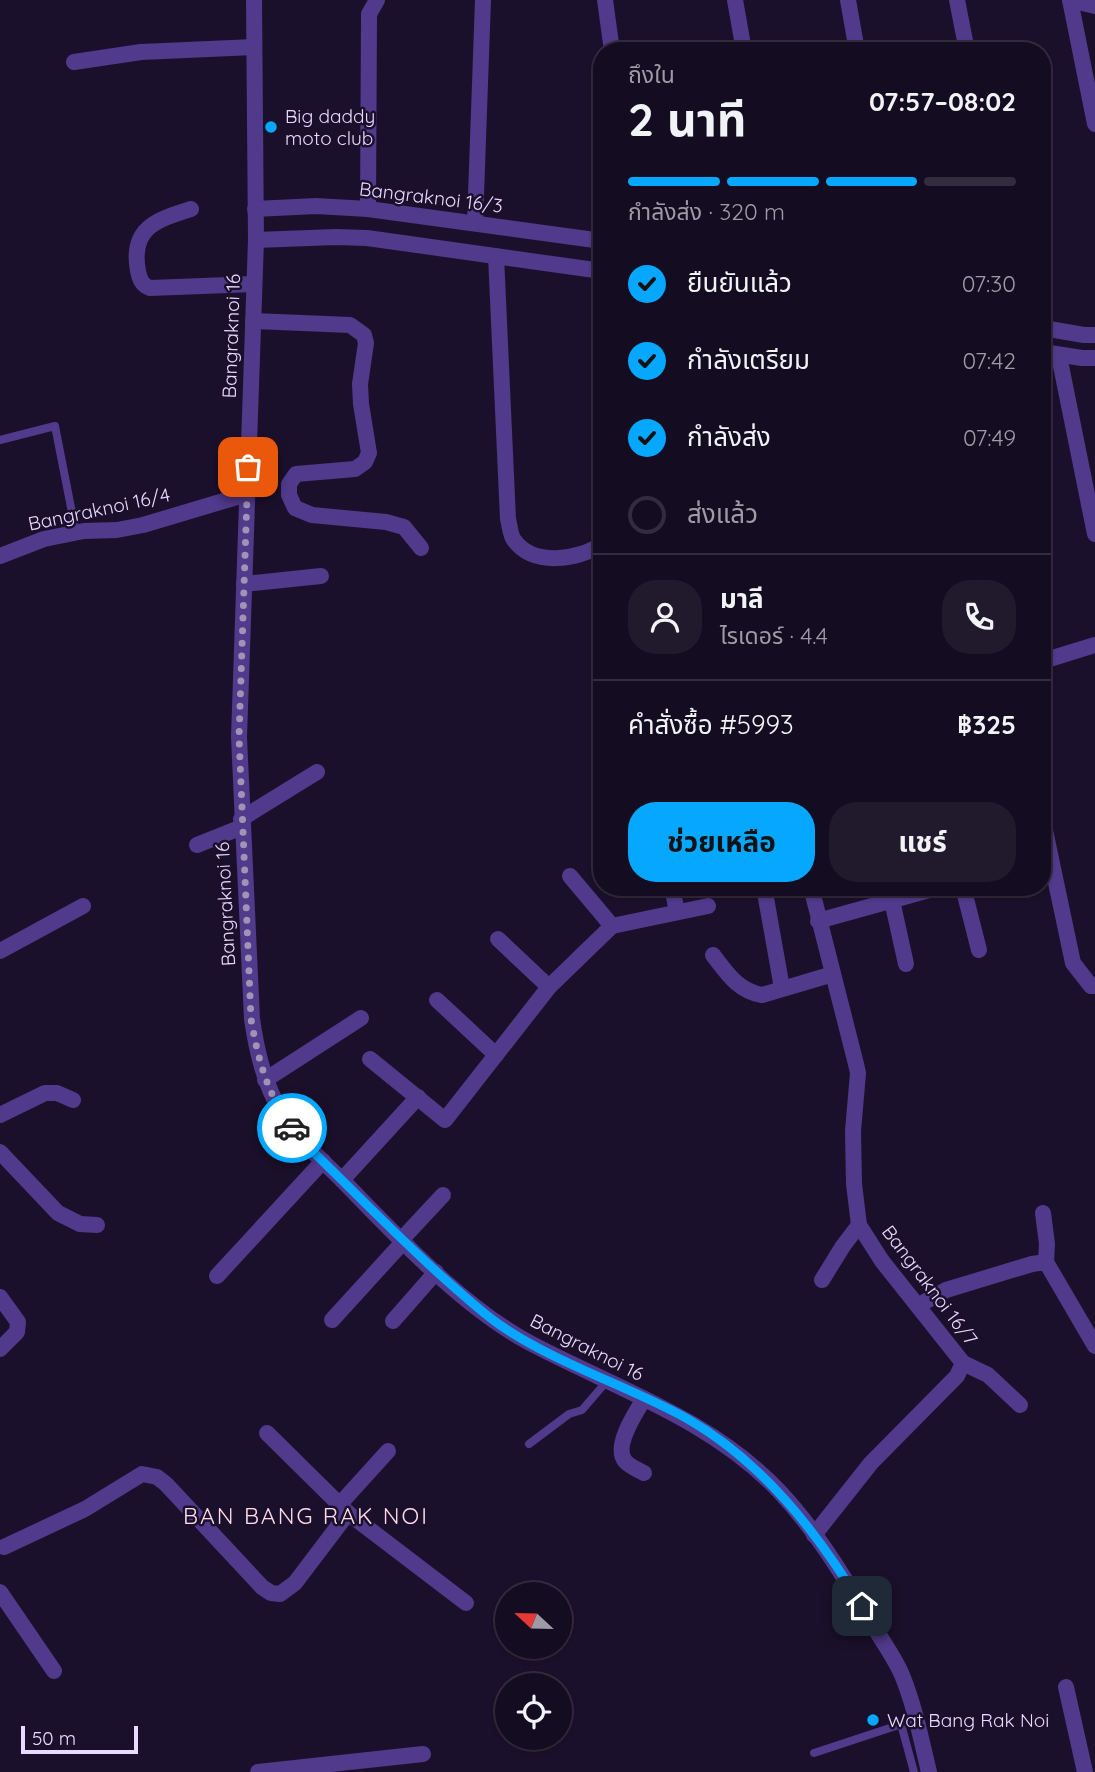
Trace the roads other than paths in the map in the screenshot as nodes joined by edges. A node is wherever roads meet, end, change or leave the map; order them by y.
1 (254, 0) edge
2 (377, 0) edge
3 (483, 0) edge
4 (605, 0) edge
5 (735, 0) edge
6 (848, 0) edge
7 (957, 0) edge
8 (1070, 0) edge
9 (1095, 6) edge
10 (611, 42) edge
11 (742, 42) edge
12 (855, 42) edge
13 (965, 42) edge
14 (254, 47) junction
15 (74, 62) dead end
16 (1095, 124) edge
17 (337, 208) junction
18 (191, 209) dead end
19 (254, 209) junction
20 (368, 209) junction
21 (475, 223) junction
22 (336, 237) junction
23 (256, 240) junction
24 (593, 240) edge
25 (496, 257) junction
26 (593, 270) edge
27 (254, 284) junction
28 (253, 321) junction
29 (1051, 329) edge
30 (1095, 335) edge
31 (1051, 354) edge
32 (1095, 358) edge
33 (0, 440) edge
34 (247, 494) junction
35 (76, 533) junction
36 (1095, 534) edge
37 (421, 548) dead end
38 (593, 551) edge
39 (0, 556) edge
40 (321, 576) dead end
41 (244, 584) junction
42 (1095, 645) edge
43 (1051, 659) edge
44 (317, 772) dead end
45 (242, 823) junction
46 (197, 845) dead end
47 (1051, 859) edge
48 (570, 876) dead end
49 (674, 896) edge
50 (766, 896) edge
51 (813, 896) edge
52 (882, 896) edge
53 (891, 896) edge
54 (966, 896) edge
55 (83, 906) dead end
56 (708, 906) dead end
57 (677, 912) junction
58 (818, 921) junction
59 (612, 926) junction
60 (498, 939) dead end
61 (979, 950) dead end
62 (0, 951) edge
63 (713, 956) dead end
64 (906, 964) dead end
65 (833, 974) junction
66 (1095, 986) edge
67 (549, 987) junction
68 (782, 988) junction
69 (437, 1000) dead end
70 (361, 1018) dead end
71 (496, 1055) junction
72 (370, 1059) dead end
73 (265, 1080) junction
74 (418, 1097) junction
75 (73, 1100) dead end
76 (0, 1115) edge
77 (0, 1152) edge
78 (323, 1161) junction
79 (342, 1180) junction
80 (443, 1195) dead end
81 (1043, 1213) dead end
82 (97, 1225) dead end
83 (859, 1225) junction
84 (403, 1240) junction
85 (1046, 1262) junction
86 (436, 1272) junction
87 (217, 1276) dead end
88 (822, 1280) dead end
89 (0, 1297) edge
90 (919, 1305) junction
91 (332, 1320) dead end
92 (393, 1321) dead end
93 (1095, 1346) edge
94 (1, 1348) edge
95 (963, 1363) junction
96 (607, 1381) junction
97 (644, 1399) junction
98 (1020, 1405) dead end
99 (267, 1433) dead end
100 (529, 1444) dead end
101 (388, 1451) dead end
102 (644, 1473) dead end
103 (344, 1508) junction
104 (814, 1535) junction
105 (1, 1545) edge
106 (0, 1592) edge
107 (466, 1603) dead end
108 (54, 1671) dead end
109 (1066, 1687) dead end
110 (917, 1718) junction
111 (901, 1724) junction
112 (423, 1754) dead end
113 (814, 1754) dead end
114 (258, 1772) edge
115 (914, 1772) edge
116 (929, 1772) edge
117 (1085, 1772) edge

1 - 14 street, Bangraknoi 16
2 - 20 street
3 - 21 street
4 - 10 street
5 - 11 street
6 - 12 street
7 - 13 street
8 - 9 street
8 - 16 street
14 - 15 street
14 - 19 street, Bangraknoi 16
17 - 19 street, Bangraknoi 16/3
17 - 20 street, Bangraknoi 16/3
17 - 22 street
18 - 27 street
19 - 23 street, Bangraknoi 16
20 - 21 street, Bangraknoi 16/3
21 - 24 street, Bangraknoi 16/3
22 - 23 street
22 - 25 street
23 - 27 street, Bangraknoi 16
25 - 26 street
25 - 38 street
27 - 28 street, Bangraknoi 16
28 - 34 street, Bangraknoi 16
28 - 37 street
29 - 30 street
31 - 32 street
31 - 36 street
33 - 35 lane
34 - 35 street, Bangraknoi 16/4
34 - 41 street, Bangraknoi 16
35 - 39 street, Bangraknoi 16/4
40 - 41 street
41 - 45 street, Bangraknoi 16
42 - 43 street
44 - 45 street
45 - 46 street
45 - 73 street, Bangraknoi 16
47 - 66 street
48 - 59 street
49 - 57 street
50 - 68 street
51 - 58 street, Bangraknoi 16/7
52 - 58 street
53 - 64 street
54 - 61 street
55 - 62 street
56 - 57 street
57 - 59 street
58 - 65 street, Bangraknoi 16/7
59 - 67 street
60 - 67 street
63 - 68 street
65 - 68 street
65 - 83 street, Bangraknoi 16/7
67 - 71 street
69 - 71 street
70 - 73 street
71 - 74 street
72 - 74 street
73 - 78 street, Bangraknoi 16
74 - 79 street
75 - 76 street
77 - 82 street
78 - 79 street, Bangraknoi 16
78 - 87 street
79 - 84 street, Bangraknoi 16
80 - 84 street
81 - 85 street
83 - 88 street
83 - 90 street, Bangraknoi 16/7
84 - 86 street, Bangraknoi 16
84 - 91 street
85 - 90 street
85 - 93 street
86 - 92 street
86 - 96 street, Bangraknoi 16
89 - 94 street
90 - 95 street, Bangraknoi 16/7
95 - 98 street
95 - 104 street, Bangraknoi 16/7
96 - 97 street, Bangraknoi 16
96 - 100 lane
97 - 102 street
97 - 104 street, Bangraknoi 16
99 - 103 street
101 - 103 street
103 - 105 street
103 - 107 street
104 - 110 street, Bangraknoi 16
106 - 108 street
109 - 117 street
110 - 111 lane
110 - 116 street, Bangraknoi 16
111 - 113 lane
111 - 115 lane
112 - 114 street

